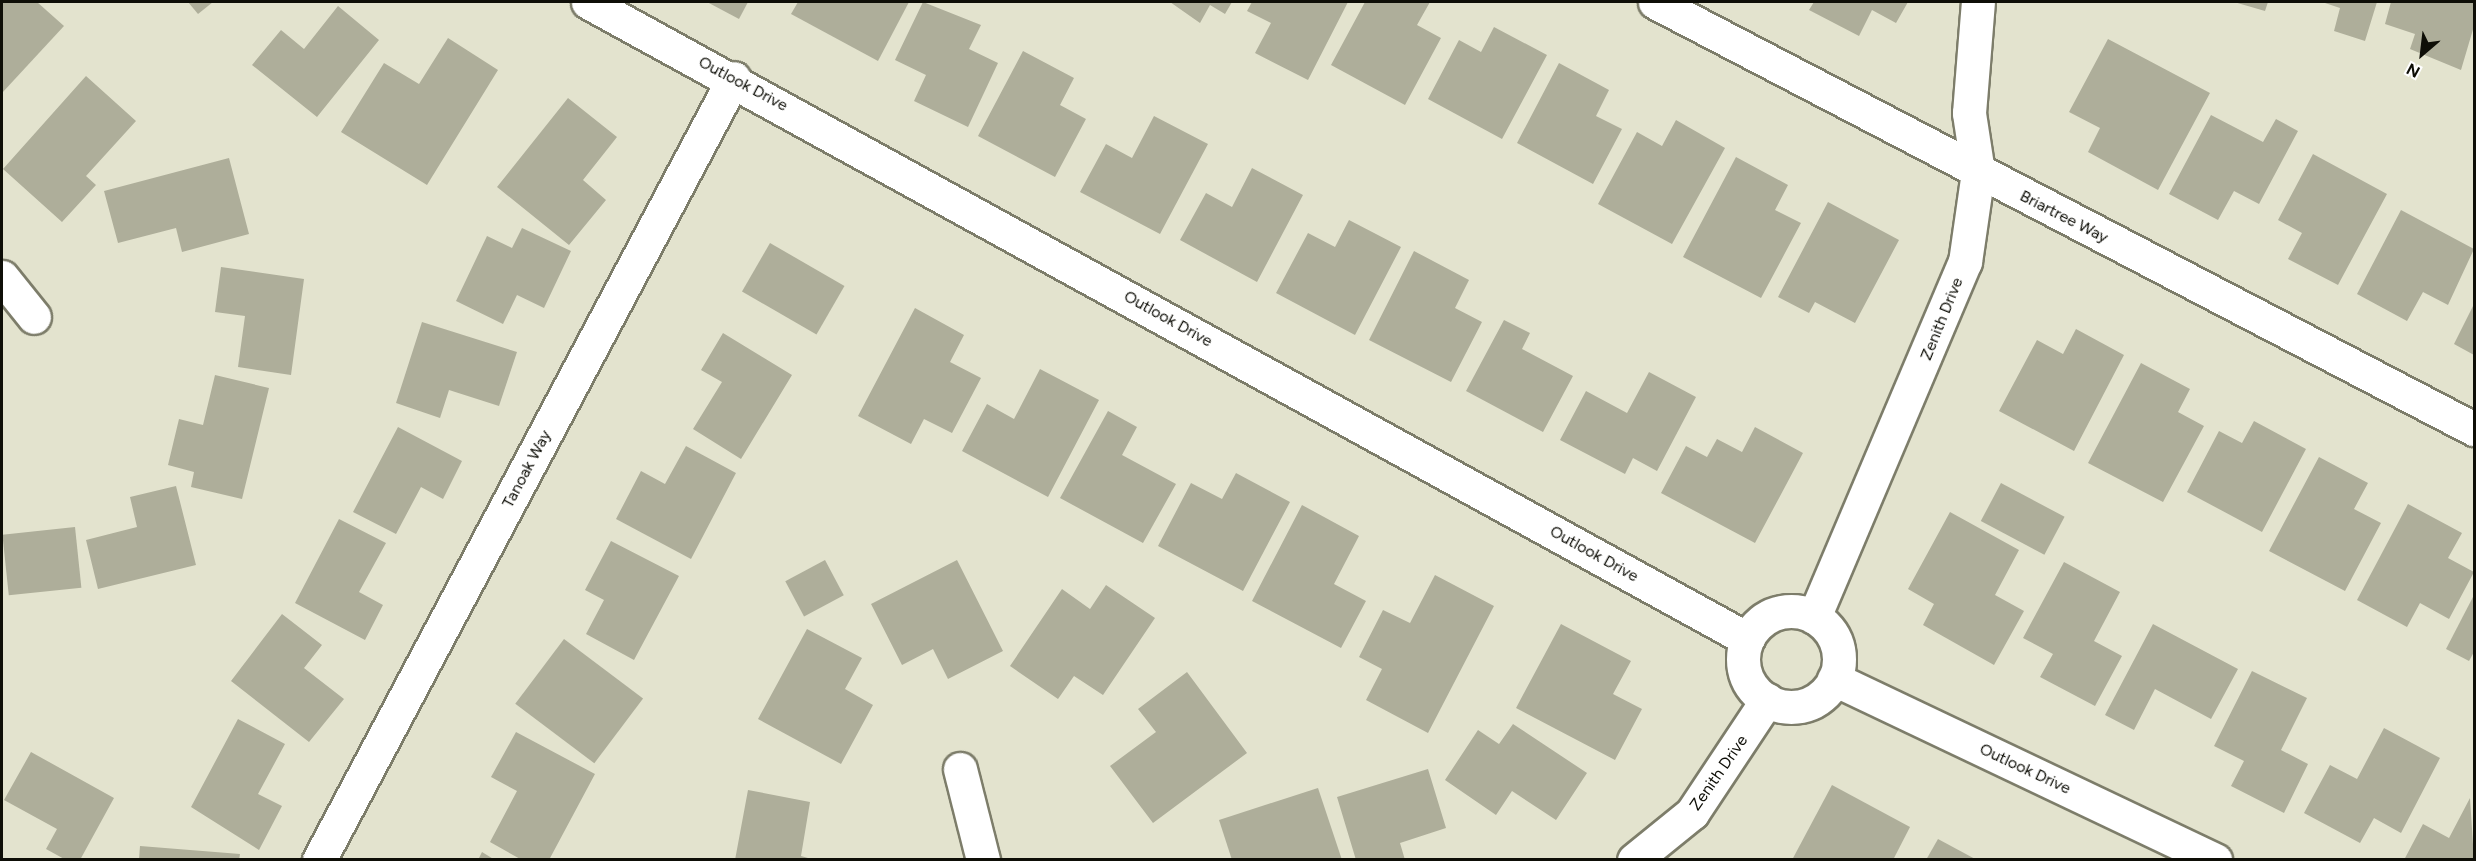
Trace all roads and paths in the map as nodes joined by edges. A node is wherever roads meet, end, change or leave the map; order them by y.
1 (588, 2) edge
2 (1655, 2) edge
3 (1978, 2) edge
4 (734, 78) junction
5 (1978, 172) junction
6 (2, 277) edge
7 (34, 317) dead end
8 (2475, 429) edge
9 (1814, 617) junction
10 (1747, 639) junction
11 (1834, 679) junction
12 (1767, 700) junction
13 (960, 769) dead end
14 (319, 860) edge
15 (983, 860) edge
16 (1634, 860) edge
17 (2215, 860) edge

1 - 4 street, Outlook Drive
2 - 5 street, Briartree Way
3 - 5 street, Zenith Drive
4 - 10 street, Outlook Drive
4 - 14 street, Tanoak Way
5 - 8 street, Briartree Way
5 - 9 street, Zenith Drive
6 - 7 street
9 - 10 street
9 - 11 street
10 - 12 street
11 - 12 street
11 - 17 street, Outlook Drive
12 - 16 street, Zenith Drive
13 - 15 street

